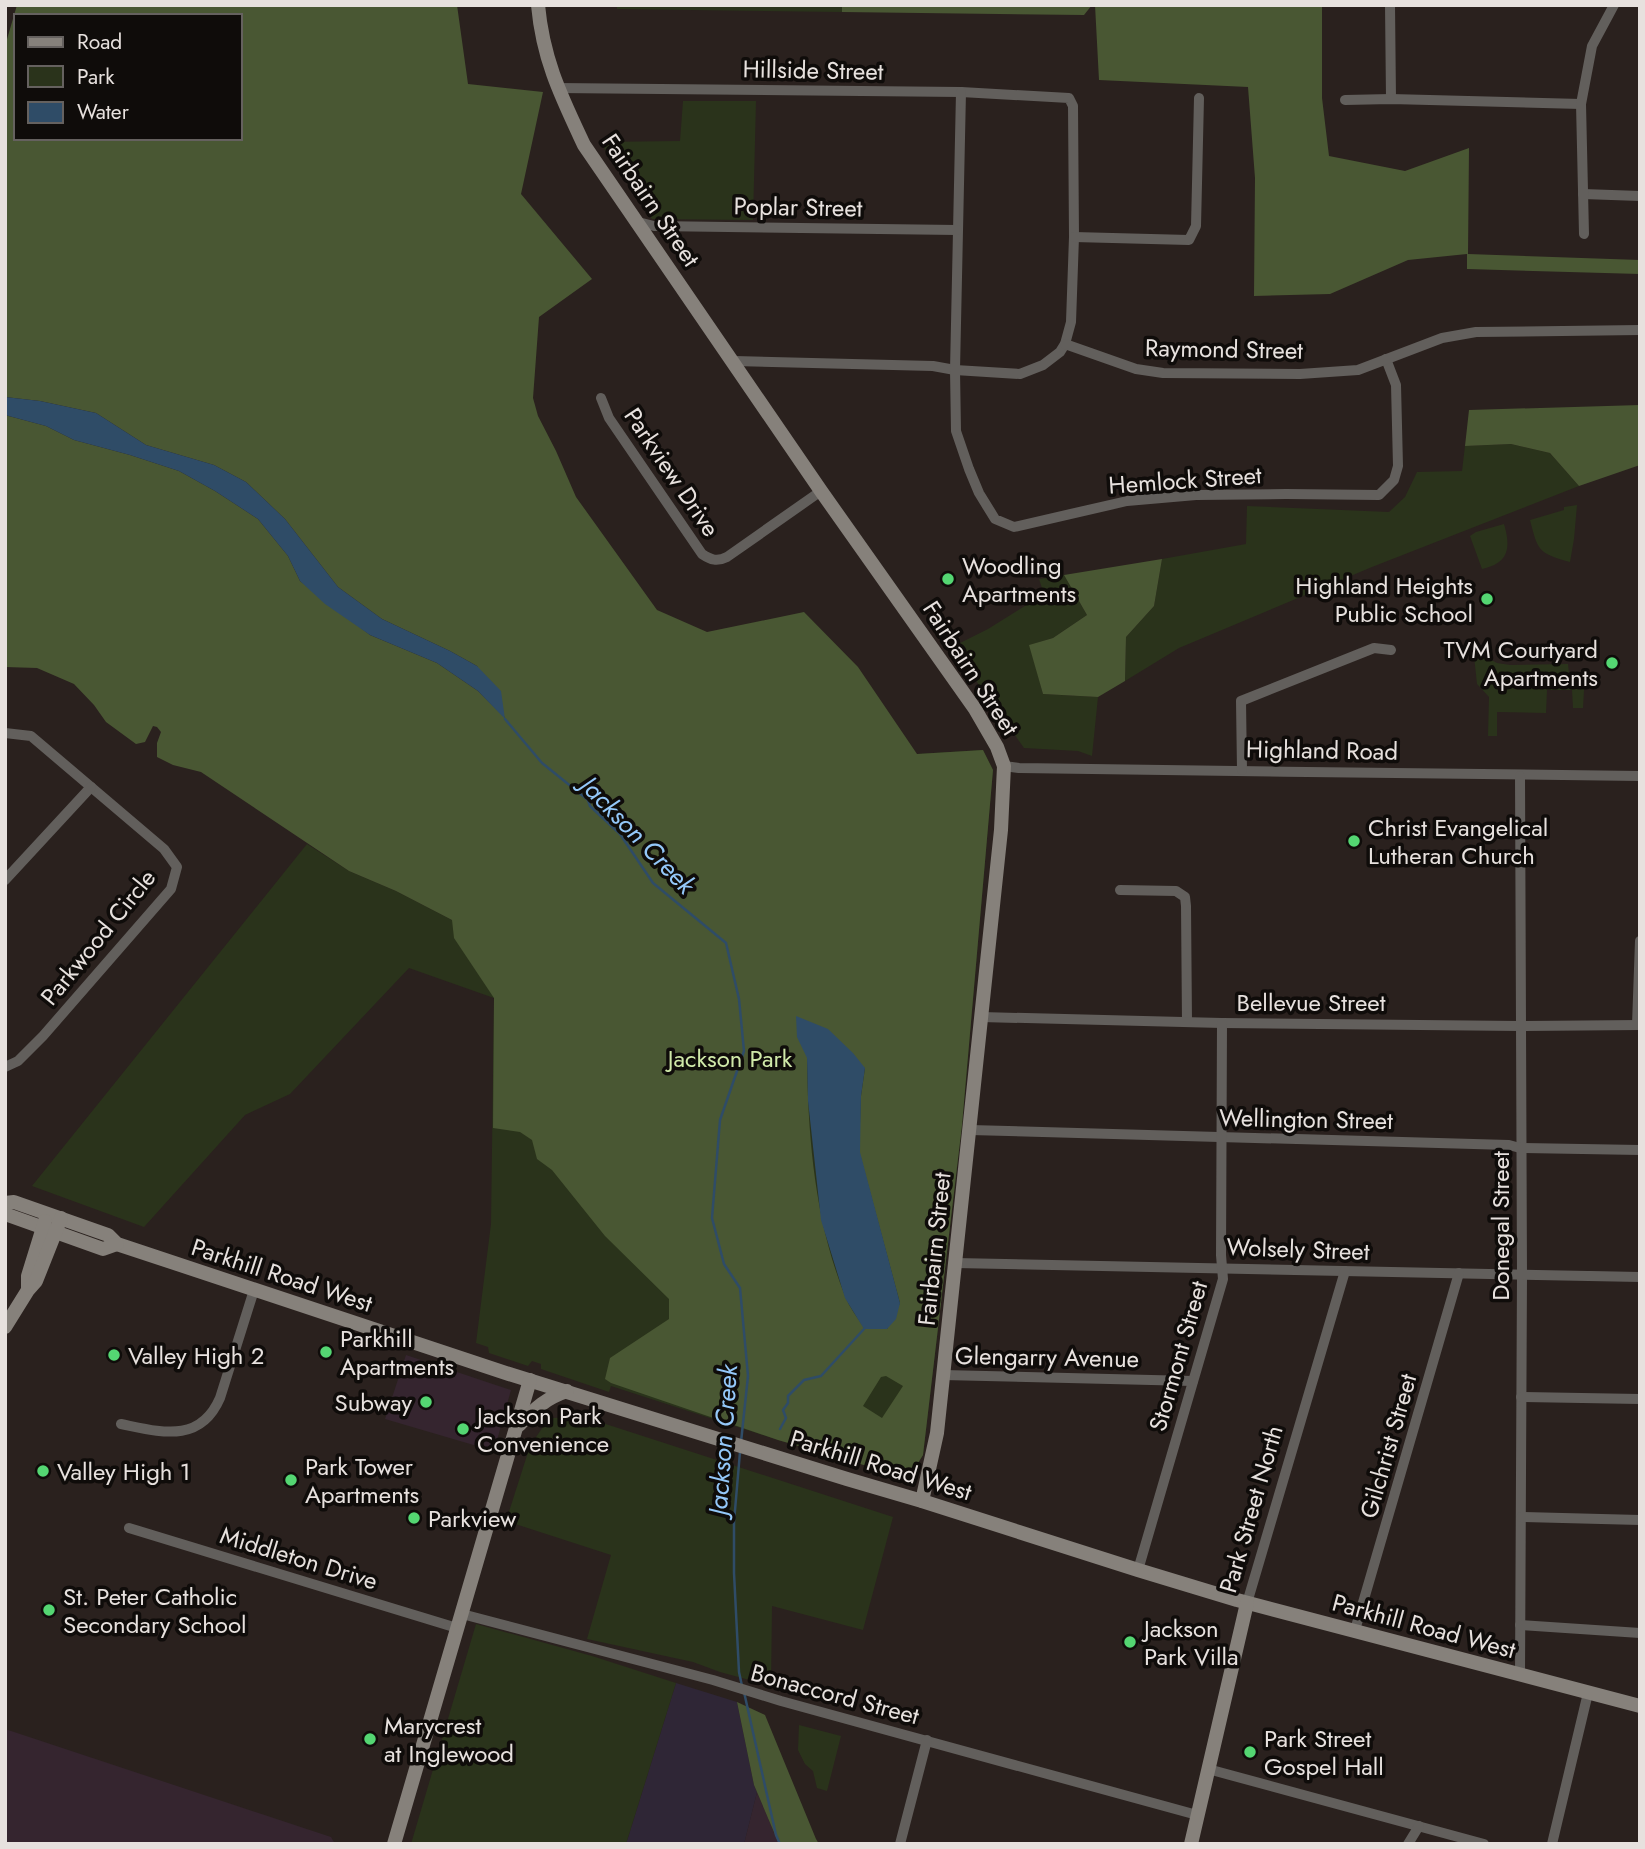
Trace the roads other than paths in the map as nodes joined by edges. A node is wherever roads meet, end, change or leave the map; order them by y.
1 (538, 5) edge
2 (1390, 5) edge
3 (1615, 5) edge
4 (557, 88) junction
5 (961, 92) junction
6 (1199, 98) dead end
7 (1391, 99) junction
8 (1345, 100) dead end
9 (1581, 104) junction
10 (1583, 194) junction
11 (1640, 196) edge
12 (638, 222) junction
13 (957, 230) junction
14 (1584, 233) dead end
15 (1073, 237) junction
16 (1640, 330) edge
17 (1065, 344) junction
18 (1386, 359) junction
19 (734, 361) junction
20 (955, 370) junction
21 (601, 398) dead end
22 (821, 491) junction
23 (1391, 650) dead end
24 (5, 733) edge
25 (1004, 766) junction
26 (1242, 770) junction
27 (1520, 776) junction
28 (1640, 776) edge
29 (91, 788) junction
30 (5, 880) edge
31 (1120, 890) dead end
32 (1640, 941) edge
33 (981, 1017) junction
34 (1187, 1022) junction
35 (1222, 1023) junction
36 (1639, 1025) edge
37 (1520, 1026) junction
38 (5, 1066) edge
39 (970, 1130) junction
40 (1222, 1138) junction
41 (1520, 1148) junction
42 (1640, 1150) edge
43 (5, 1203) edge
44 (5, 1214) edge
45 (52, 1223) junction
46 (955, 1263) junction
47 (1222, 1268) junction
48 (1345, 1271) junction
49 (1459, 1273) junction
50 (1522, 1274) junction
51 (1640, 1277) edge
52 (254, 1290) junction
53 (5, 1327) edge
54 (943, 1375) junction
55 (530, 1380) junction
56 (1193, 1381) junction
57 (566, 1391) junction
58 (1521, 1397) junction
59 (1640, 1399) edge
60 (121, 1424) dead end
61 (516, 1429) junction
62 (922, 1501) junction
63 (1521, 1517) junction
64 (1640, 1520) edge
65 (129, 1528) dead end
66 (1138, 1570) junction
67 (1247, 1603) junction
68 (460, 1621) junction
69 (1520, 1625) junction
70 (1355, 1630) junction
71 (1640, 1633) edge
72 (1520, 1676) junction
73 (1588, 1693) junction
74 (1640, 1706) edge
75 (927, 1740) junction
76 (1208, 1769) junction
77 (1197, 1815) junction
78 (1419, 1826) junction
79 (394, 1844) edge
80 (900, 1844) edge
81 (1191, 1844) edge
82 (1408, 1844) edge
83 (1484, 1844) edge
84 (1552, 1844) edge

1 - 4 main road, Fairbairn Street
2 - 7 street
3 - 9 street
4 - 5 street, Hillside Street
4 - 12 main road, Fairbairn Street
5 - 13 street, Hemlock Street
5 - 15 street, Hillside Street
6 - 15 street
7 - 8 street
7 - 9 street
9 - 10 street
10 - 11 street
10 - 14 street
12 - 13 street, Poplar Street
12 - 19 main road, Fairbairn Street
13 - 20 street, Hemlock Street
15 - 17 street
16 - 18 street, Raymond Street
17 - 18 street, Raymond Street
17 - 20 street
18 - 20 street, Hemlock Street
19 - 20 street
19 - 22 main road, Fairbairn Street
21 - 22 street, Parkview Drive
22 - 25 main road, Fairbairn Street
23 - 26 street
24 - 29 street, Parkwood Circle
25 - 26 street, Highland Road
25 - 33 main road, Fairbairn Street
26 - 27 street, Highland Road
27 - 28 street, Highland Road
27 - 37 street, Donegal Street
29 - 30 street
29 - 38 street, Parkwood Circle
31 - 34 street
32 - 36 street
33 - 34 street, Bellevue Street
33 - 39 main road, Fairbairn Street
34 - 35 street, Bellevue Street
35 - 37 street, Bellevue Street
35 - 40 street, Stormont Street
36 - 37 street, Bellevue Street
37 - 41 street, Donegal Street
39 - 40 street, Wellington Street
39 - 46 main road, Fairbairn Street
40 - 41 street, Wellington Street
40 - 47 street, Stormont Street
41 - 42 street, Wellington Street
41 - 50 street, Donegal Street
43 - 45 main road, Parkhill Road West
44 - 45 main road, Parkhill Road West
45 - 52 main road, Parkhill Road West
45 - 53 main road
46 - 47 street, Wolsely Street
46 - 54 main road, Fairbairn Street
47 - 48 street, Wolsely Street
47 - 56 street, Stormont Street
48 - 49 street, Wolsely Street
48 - 67 street, Park Street North
49 - 50 street, Wolsely Street
49 - 70 street, Gilchrist Street
50 - 51 street, Wolsely Street
50 - 58 street, Donegal Street
52 - 55 main road, Parkhill Road West
52 - 60 street
54 - 56 street, Glengarry Avenue
54 - 62 main road, Fairbairn Street
55 - 57 main road, Parkhill Road West
55 - 61 main road
56 - 66 street, Stormont Street
57 - 61 main road
57 - 62 main road, Parkhill Road West
58 - 59 street
58 - 63 street, Donegal Street
61 - 68 main road
62 - 66 main road, Parkhill Road West
63 - 64 street
63 - 69 street, Donegal Street
65 - 68 street, Middleton Drive
66 - 67 main road, Parkhill Road West
67 - 70 main road, Parkhill Road West
67 - 76 main road, Park Street North
68 - 75 street, Bonaccord Street
68 - 79 main road
69 - 71 street
69 - 72 street, Donegal Street
70 - 72 main road, Parkhill Road West
72 - 73 main road, Parkhill Road West
73 - 74 main road, Parkhill Road West
73 - 84 street
75 - 77 street, Bonaccord Street
75 - 80 street
76 - 77 main road, Park Street North
76 - 78 street
77 - 81 main road, Park Street North
78 - 82 street
78 - 83 street

